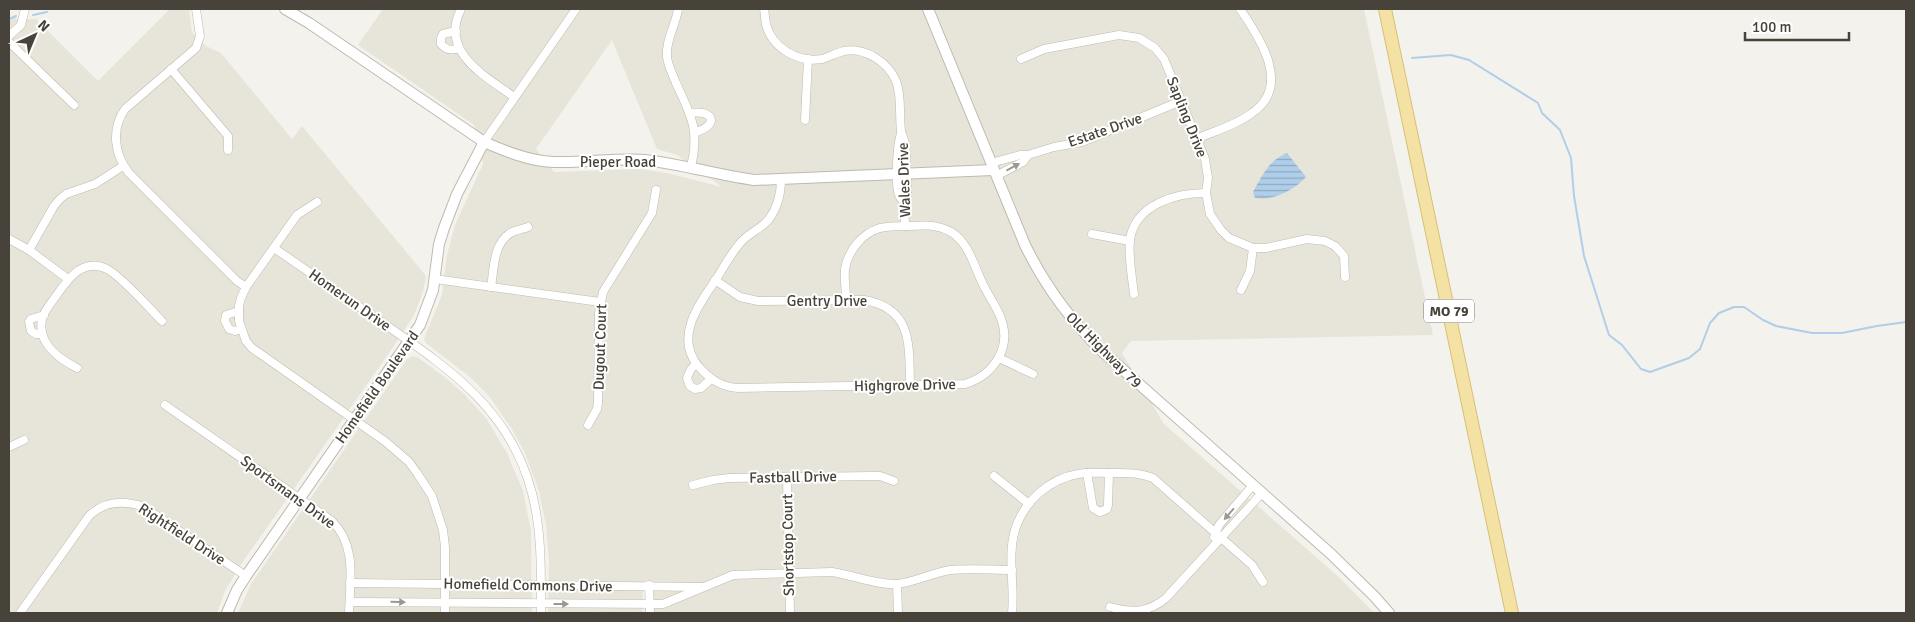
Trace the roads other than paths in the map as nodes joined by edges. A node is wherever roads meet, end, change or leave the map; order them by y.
1 (25, 9) edge
2 (196, 9) edge
3 (285, 9) edge
4 (461, 9) edge
5 (576, 9) edge
6 (678, 9) edge
7 (764, 9) edge
8 (928, 9) edge
9 (1251, 9) edge
10 (1385, 9) edge
11 (1241, 11) edge
12 (456, 30) junction
13 (9, 36) edge
14 (9, 42) edge
15 (459, 48) junction
16 (808, 59) junction
17 (1021, 60) dead end
18 (171, 69) junction
19 (514, 97) junction
20 (1181, 101) junction
21 (74, 105) dead end
22 (689, 113) junction
23 (805, 120) dead end
24 (695, 132) junction
25 (1196, 139) junction
26 (484, 142) junction
27 (228, 150) dead end
28 (1028, 155) junction
29 (123, 166) junction
30 (691, 167) junction
31 (994, 170) junction
32 (902, 173) junction
33 (782, 179) junction
34 (656, 190) dead end
35 (1206, 193) junction
36 (318, 202) dead end
37 (906, 226) junction
38 (528, 227) dead end
39 (1092, 234) dead end
40 (9, 239) edge
41 (1130, 241) junction
42 (274, 248) junction
43 (1253, 248) junction
44 (29, 250) junction
45 (1345, 278) dead end
46 (68, 279) junction
47 (435, 279) junction
48 (715, 280) junction
49 (491, 287) junction
50 (246, 288) junction
51 (1241, 290) dead end
52 (1134, 294) dead end
53 (846, 299) junction
54 (600, 302) junction
55 (238, 311) junction
56 (43, 318) junction
57 (162, 321) dead end
58 (241, 329) junction
59 (42, 334) junction
60 (409, 341) junction
61 (999, 358) junction
62 (696, 364) junction
63 (77, 368) dead end
64 (1033, 374) dead end
65 (712, 379) junction
66 (910, 385) junction
67 (165, 405) dead end
68 (354, 419) junction
69 (588, 425) dead end
70 (24, 440) dead end
71 (9, 447) edge
72 (1087, 473) junction
73 (1109, 473) junction
74 (994, 476) dead end
75 (787, 477) junction
76 (894, 481) dead end
77 (693, 485) dead end
78 (1253, 485) junction
79 (1262, 493) junction
80 (300, 498) junction
81 (1029, 504) junction
82 (1219, 535) junction
83 (1012, 570) junction
84 (789, 573) junction
85 (246, 576) junction
86 (1263, 582) dead end
87 (350, 583) junction
88 (445, 584) junction
89 (541, 584) junction
90 (897, 584) junction
91 (649, 585) junction
92 (707, 587) junction
93 (350, 602) junction
94 (445, 603) junction
95 (541, 604) junction
96 (1110, 607) dead end
97 (650, 609) edge
98 (20, 613) edge
99 (227, 613) edge
100 (349, 613) edge
101 (445, 613) edge
102 (541, 613) edge
103 (790, 613) edge
104 (898, 613) edge
105 (1012, 613) edge
106 (1389, 613) edge
107 (1512, 613) edge

1 - 13 street
2 - 18 street
3 - 26 street, Pieper Road
4 - 12 street
5 - 19 street
6 - 22 street
7 - 16 street, Wales Drive
8 - 31 street, Old Highway 79
9 - 11 street
10 - 107 main road, MO 79
11 - 25 street
12 - 15 street
12 - 15 street
14 - 21 street
15 - 19 street
16 - 23 street
16 - 32 street, Wales Drive
17 - 20 street, Sapling Drive
18 - 27 street
18 - 29 street
19 - 26 street
20 - 25 street, Sapling Drive
20 - 28 street, Estate Drive
22 - 24 street
22 - 24 street
24 - 30 street
25 - 35 street, Sapling Drive
26 - 30 street, Pieper Road
26 - 47 street, Homefield Boulevard
28 - 31 street, Estate Drive
31 -> 28 street, Estate Drive
29 - 44 street
29 - 50 street
30 - 33 street, Pieper Road
31 - 32 street, Pieper Road
31 - 78 street, Old Highway 79
32 - 33 street, Pieper Road
32 - 37 street, Wales Drive
33 - 48 street, Highgrove Drive
34 - 54 street, Dugout Court
35 - 41 street
35 - 43 street, Sapling Drive
36 - 42 street
37 - 53 street
37 - 61 street
38 - 49 street
39 - 41 street
40 - 44 street
41 - 52 street
42 - 50 street
42 - 60 street, Homerun Drive
43 - 45 street, Sapling Drive
43 - 51 street
44 - 46 street
46 - 56 street
46 - 57 street
47 - 49 street
47 - 60 street, Homefield Boulevard
48 - 53 street, Gentry Drive
48 - 62 street, Highgrove Drive
49 - 54 street
50 - 55 street
53 - 66 street, Gentry Drive
54 - 69 street, Dugout Court
55 - 58 street
55 - 58 street
56 - 59 street
56 - 59 street
58 - 68 street
59 - 63 street
60 - 68 street, Homefield Boulevard
60 - 89 street, Homerun Drive
61 - 64 street
61 - 66 street, Highgrove Drive
62 - 65 street, Highgrove Drive
62 - 65 street
65 - 66 street, Highgrove Drive
67 - 80 street, Sportsmans Drive
68 - 80 street, Homefield Boulevard
68 - 88 street
70 - 71 street
72 - 73 street
72 - 73 street
72 - 81 street
73 - 82 street
74 - 81 street
75 - 76 street, Fastball Drive
75 - 77 street, Fastball Drive
75 - 84 street, Shortstop Court
78 - 79 street, Old Highway 79
78 -> 82 street
79 - 82 street
79 - 106 street, Old Highway 79
80 - 85 street, Homefield Boulevard
80 - 87 street, Sportsmans Drive
81 - 83 street
82 - 86 street
82 - 96 street
83 - 90 street, Homefield Commons Drive
83 - 105 street
84 - 90 street, Homefield Commons Drive
84 - 92 street, Homefield Commons Drive
84 - 103 street, Shortstop Court
85 - 98 street, Rightfield Drive
85 - 99 street, Homefield Boulevard
87 - 88 street, Homefield Commons Drive
87 - 93 street, Sportsmans Drive
88 - 89 street, Homefield Commons Drive
88 - 94 street
89 - 91 street, Homefield Commons Drive
89 - 95 street, Homerun Drive
90 - 104 street
91 - 92 street, Homefield Commons Drive
91 - 97 street
92 - 97 street, Homefield Commons Drive
93 -> 94 street, Homefield Commons Drive
93 - 100 street, Sportsmans Drive
94 - 95 street, Homefield Commons Drive
94 - 101 street
95 -> 97 street, Homefield Commons Drive
95 - 102 street, Homerun Drive

